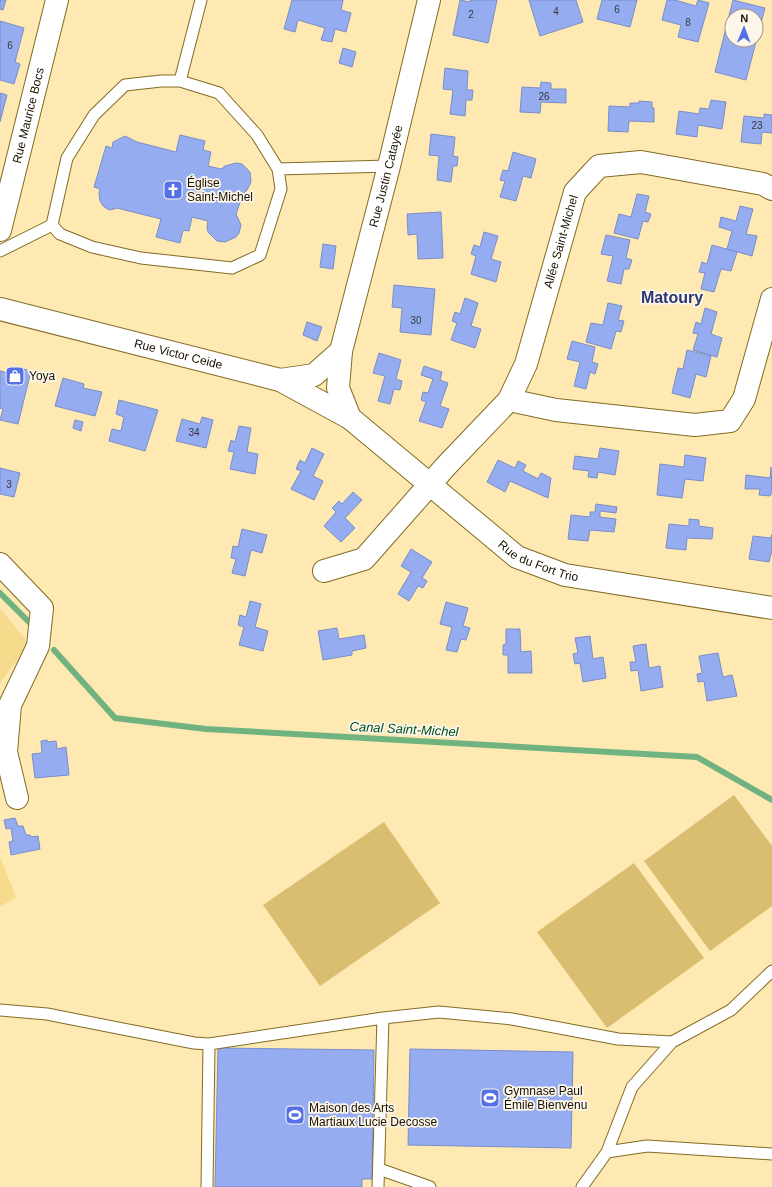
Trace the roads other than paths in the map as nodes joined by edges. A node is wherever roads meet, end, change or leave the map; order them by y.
1 (57, 0) edge
2 (201, 0) edge
3 (429, 0) edge
4 (180, 81) junction
5 (389, 166) junction
6 (278, 169) junction
7 (772, 190) edge
8 (52, 226) junction
9 (0, 230) edge
10 (0, 251) edge
11 (772, 299) edge
12 (0, 310) edge
13 (341, 351) junction
14 (280, 380) junction
15 (509, 400) junction
16 (350, 418) junction
17 (429, 486) junction
18 (0, 564) edge
19 (324, 571) dead end
20 (772, 608) edge
21 (17, 798) dead end
22 (772, 971) edge
23 (0, 1010) edge
24 (383, 1018) junction
25 (672, 1042) junction
26 (209, 1044) junction
27 (607, 1152) junction
28 (772, 1154) edge
29 (379, 1169) junction
30 (207, 1187) edge
31 (378, 1187) edge
32 (430, 1187) edge
33 (582, 1187) edge

1 - 9 street, Rue Maurice Bocs
2 - 4 lane
3 - 5 street, Rue Justin Catayée
4 - 6 lane
4 - 8 lane
5 - 6 lane
5 - 13 street, Rue Justin Catayée
6 - 8 lane
7 - 15 street, Allée Saint-Michel
8 - 10 lane
11 - 15 street
12 - 14 street, Rue Victor Ceide
13 - 14 street
13 - 16 street, Rue Justin Catayée
14 - 16 street, Rue Victor Ceide
15 - 17 street, Allée Saint-Michel
16 - 17 street, Rue du Fort Trio
17 - 19 street, Allée Saint-Michel
17 - 20 street, Rue du Fort Trio
18 - 21 street
22 - 25 lane
23 - 26 lane
24 - 25 lane
24 - 26 lane
24 - 29 lane
25 - 27 lane
26 - 30 lane
27 - 28 lane
27 - 33 lane
29 - 31 lane
29 - 32 lane

